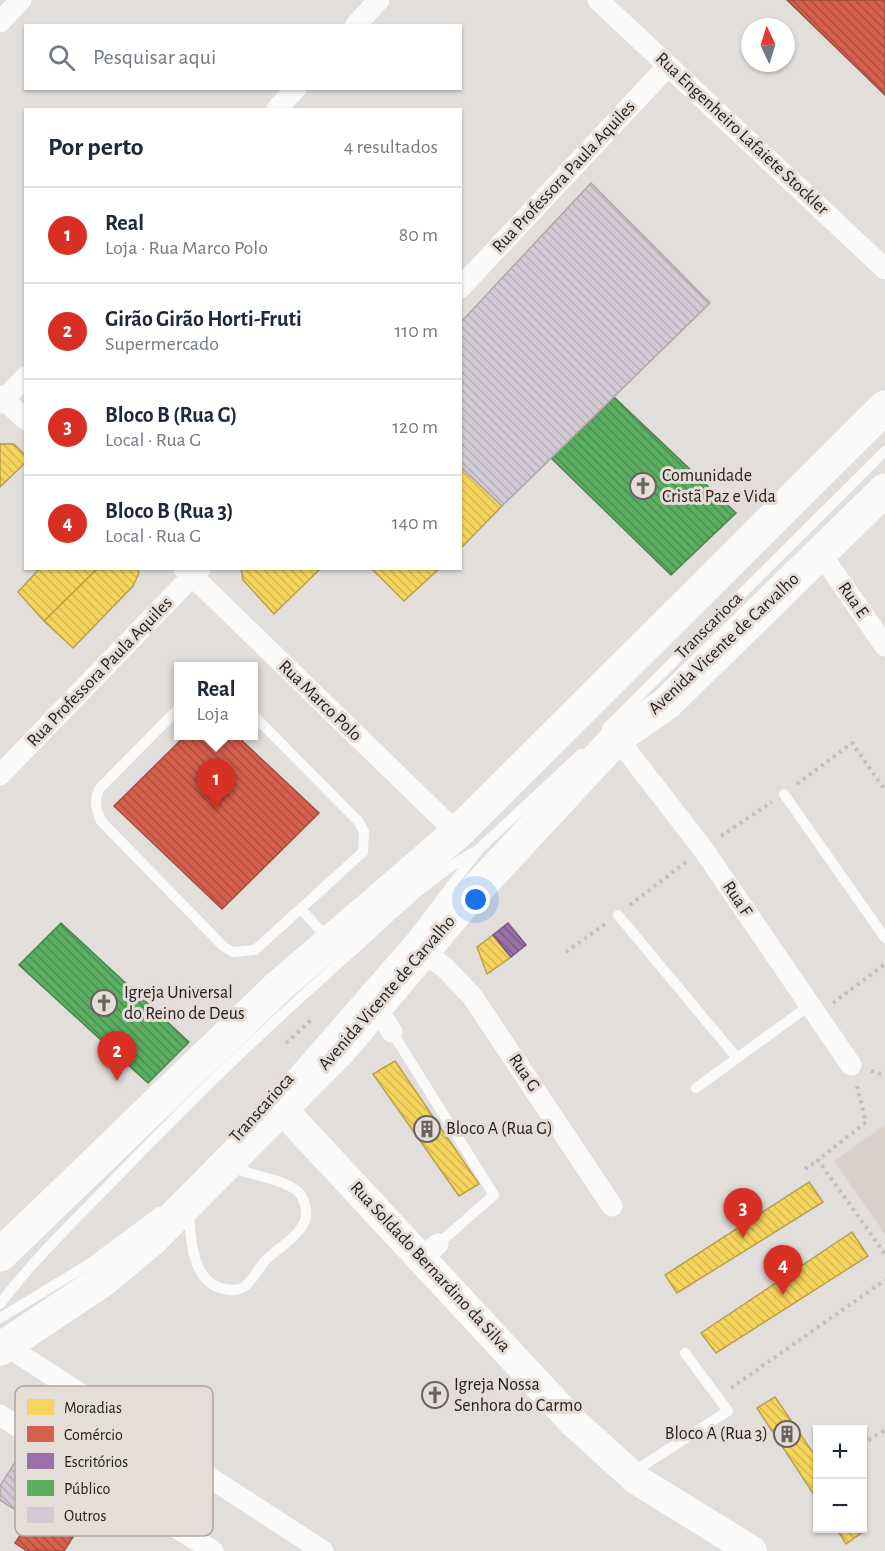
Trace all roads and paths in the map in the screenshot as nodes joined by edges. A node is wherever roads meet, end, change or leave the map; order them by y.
1 (21, 0) edge
2 (379, 0) edge
3 (598, 0) edge
4 (0, 22) edge
5 (357, 24) edge
6 (668, 66) junction
7 (294, 90) edge
8 (278, 108) edge
9 (885, 268) edge
10 (462, 286) edge
11 (24, 379) edge
12 (1, 400) edge
13 (885, 407) edge
14 (24, 418) edge
15 (885, 451) edge
16 (885, 490) edge
17 (821, 554) junction
18 (192, 571) edge
19 (885, 646) edge
20 (174, 713) edge
21 (258, 720) edge
22 (606, 739) junction
23 (852, 743) dead end
24 (586, 748) dead end
25 (0, 775) edge
26 (885, 790) edge
27 (784, 794) dead end
28 (468, 841) junction
29 (301, 909) junction
30 (618, 915) dead end
31 (885, 938) edge
32 (330, 941) junction
33 (423, 951) junction
34 (885, 964) edge
35 (813, 1011) junction
36 (311, 1020) dead end
37 (384, 1020) junction
38 (286, 1043) dead end
39 (737, 1058) junction
40 (851, 1065) joint
41 (696, 1089) dead end
42 (280, 1100) junction
43 (818, 1160) junction
44 (227, 1165) junction
45 (805, 1169) dead end
46 (177, 1204) junction
47 (612, 1206) dead end
48 (430, 1251) junction
49 (885, 1254) edge
50 (0, 1255) edge
51 (885, 1280) edge
52 (0, 1304) edge
53 (2, 1338) edge
54 (685, 1353) dead end
55 (74, 1386) edge
56 (717, 1397) junction
57 (0, 1415) edge
58 (15, 1425) edge
59 (885, 1430) edge
60 (867, 1441) edge
61 (630, 1474) junction
62 (213, 1478) edge
63 (190, 1536) edge
64 (213, 1551) edge
65 (323, 1551) edge
66 (752, 1551) edge

1 - 4 street
2 - 5 street
3 - 6 street, Rua Engenheiro Lafaiete Stockler
6 - 9 street, Rua Engenheiro Lafaiete Stockler
6 - 10 street, Rua Professora Paula Aquiles
7 - 8 street
11 - 12 street
12 - 14 street
13 - 28 main road
15 - 22 lane, Transcarioca
16 - 17 main road, Avenida Vicente de Carvalho
17 - 19 street, Rua E
17 - 22 main road, Avenida Vicente de Carvalho
18 - 25 street, Rua Professora Paula Aquiles
18 - 28 street, Rua Marco Polo
20 - 29 lane
21 - 29 lane
22 - 33 main road, Avenida Vicente de Carvalho
22 - 35 street, Rua F
23 - 26 path
24 - 28 lane, Transcarioca
27 - 31 lane
28 - 32 main road
28 - 42 lane, Transcarioca
28 - 52 lane, Transcarioca
29 - 32 lane
30 - 39 lane
32 - 50 main road
33 - 37 main road, Avenida Vicente de Carvalho
33 - 47 street, Rua G
34 - 35 path
35 - 39 lane
35 - 40 street, Rua F
36 - 38 path
37 - 42 main road, Avenida Vicente de Carvalho
37 - 48 lane
39 - 41 lane
40 - 43 path
42 - 44 main road, Avenida Vicente de Carvalho
42 - 48 street, Rua Soldado Bernardino da Silva
43 - 45 path
43 - 49 path
44 - 46 main road, Avenida Vicente de Carvalho
44 - 46 lane
46 - 53 main road, Avenida Vicente de Carvalho
48 - 61 street, Rua Soldado Bernardino da Silva
51 - 56 path
53 - 55 street
54 - 56 lane
56 - 61 lane
57 - 58 street
59 - 60 path
61 - 66 street, Rua Soldado Bernardino da Silva
62 - 65 street
63 - 64 street

